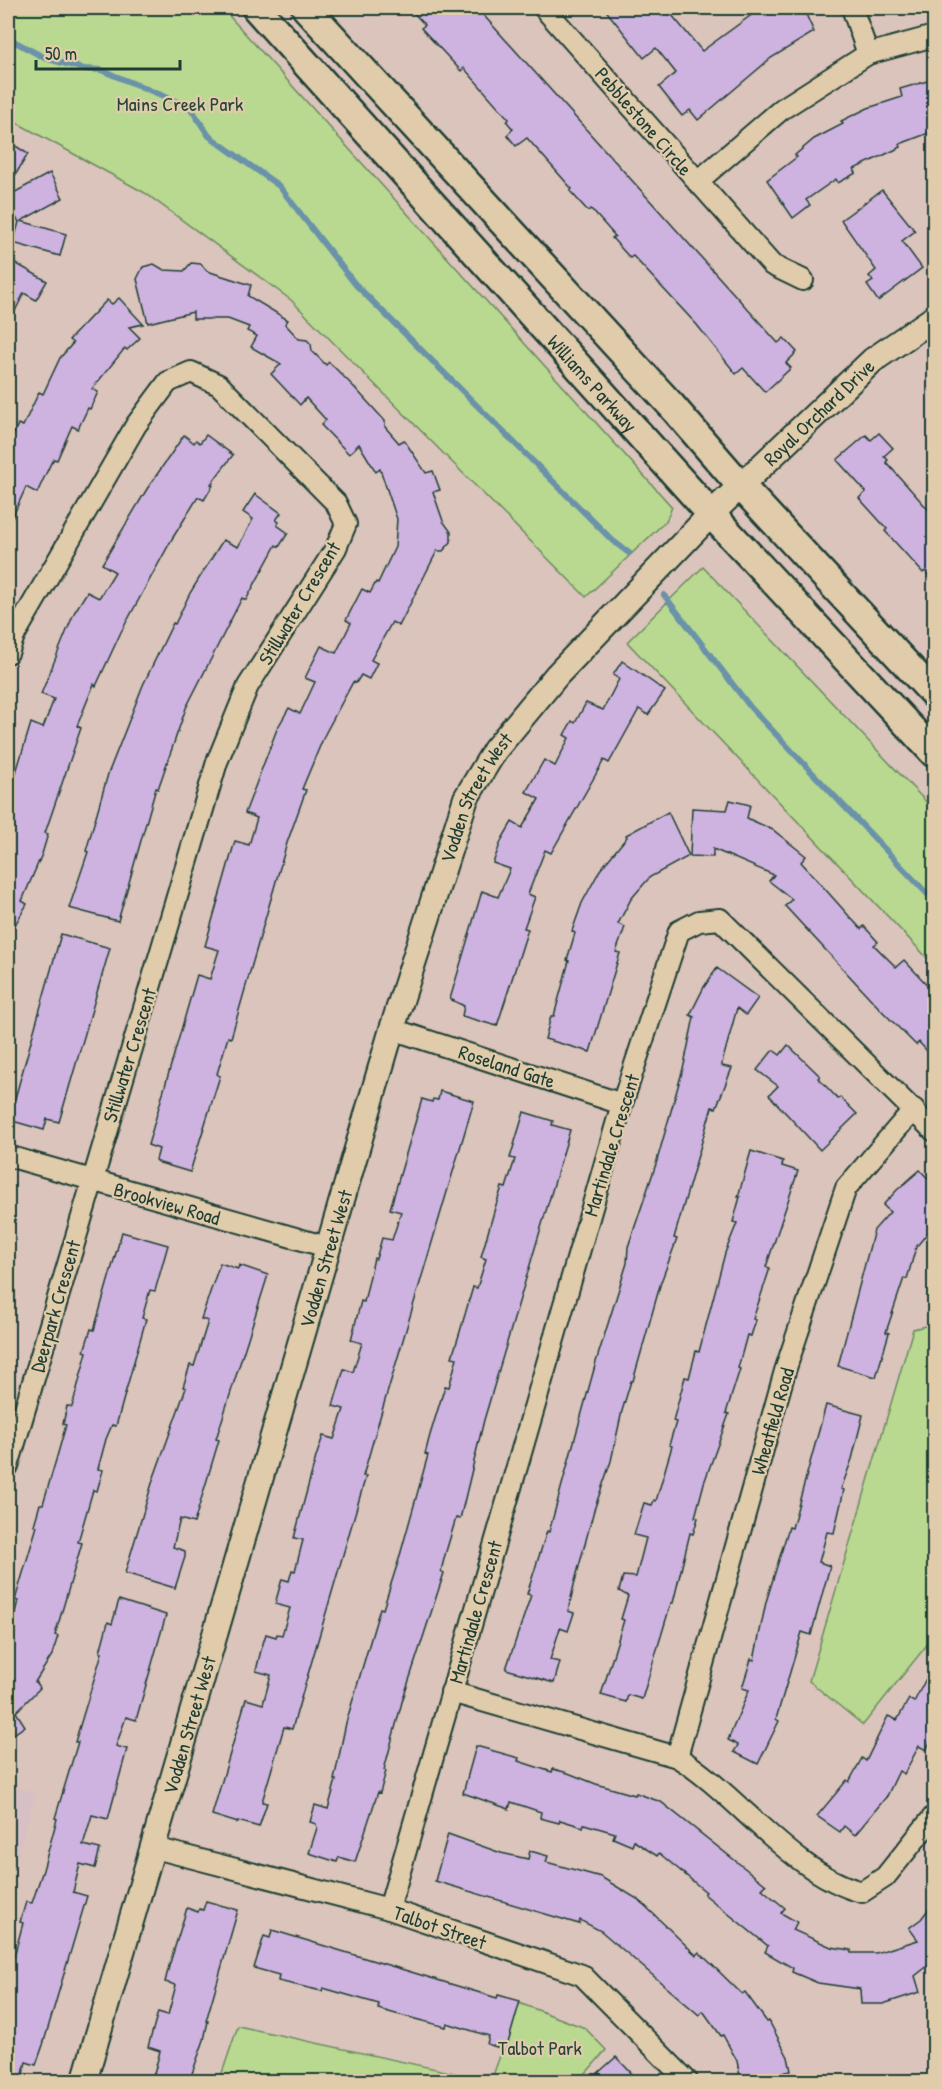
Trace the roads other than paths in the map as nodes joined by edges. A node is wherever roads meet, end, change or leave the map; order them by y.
1 (256, 8) edge
2 (306, 8) edge
3 (544, 8) edge
4 (852, 8) edge
5 (934, 36) edge
6 (868, 54) junction
7 (697, 182) junction
8 (803, 280) dead end
9 (934, 318) edge
10 (741, 486) junction
11 (711, 514) junction
12 (10, 640) edge
13 (934, 694) edge
14 (934, 753) edge
15 (392, 1029) junction
16 (622, 1104) junction
17 (914, 1109) junction
18 (934, 1131) edge
19 (8, 1156) edge
20 (92, 1181) junction
21 (327, 1247) junction
22 (8, 1466) edge
23 (451, 1692) junction
24 (677, 1757) junction
25 (934, 1816) edge
26 (152, 1847) junction
27 (389, 1909) junction
28 (84, 2082) edge
29 (688, 2082) edge

1 - 11 main road, Williams Parkway
2 - 10 main road, Williams Parkway
3 - 7 street, Pebblestone Circle
4 - 6 street
5 - 6 street, Pebblestone Circle
6 - 7 street, Pebblestone Circle
7 - 8 street
9 - 10 street, Royal Orchard Drive
10 - 11 street, Royal Orchard Drive
10 - 13 main road, Williams Parkway
11 - 14 main road, Williams Parkway
11 - 15 street, Vodden Street West
12 - 20 street, Stillwater Crescent
15 - 16 street, Roseland Gate
15 - 21 street, Vodden Street West
16 - 17 street, Martindale Crescent
16 - 23 street, Martindale Crescent
17 - 18 street, Martindale Crescent
17 - 24 street, Wheatfield Road
19 - 20 street, Brookview Road
20 - 21 street, Brookview Road
20 - 22 street, Deerpark Crescent
21 - 26 street, Vodden Street West
23 - 24 street, Martindale Crescent
23 - 27 street, Martindale Crescent
24 - 25 street, Martindale Crescent
26 - 27 street, Talbot Street
26 - 28 street, Vodden Street West
27 - 29 street, Talbot Street

